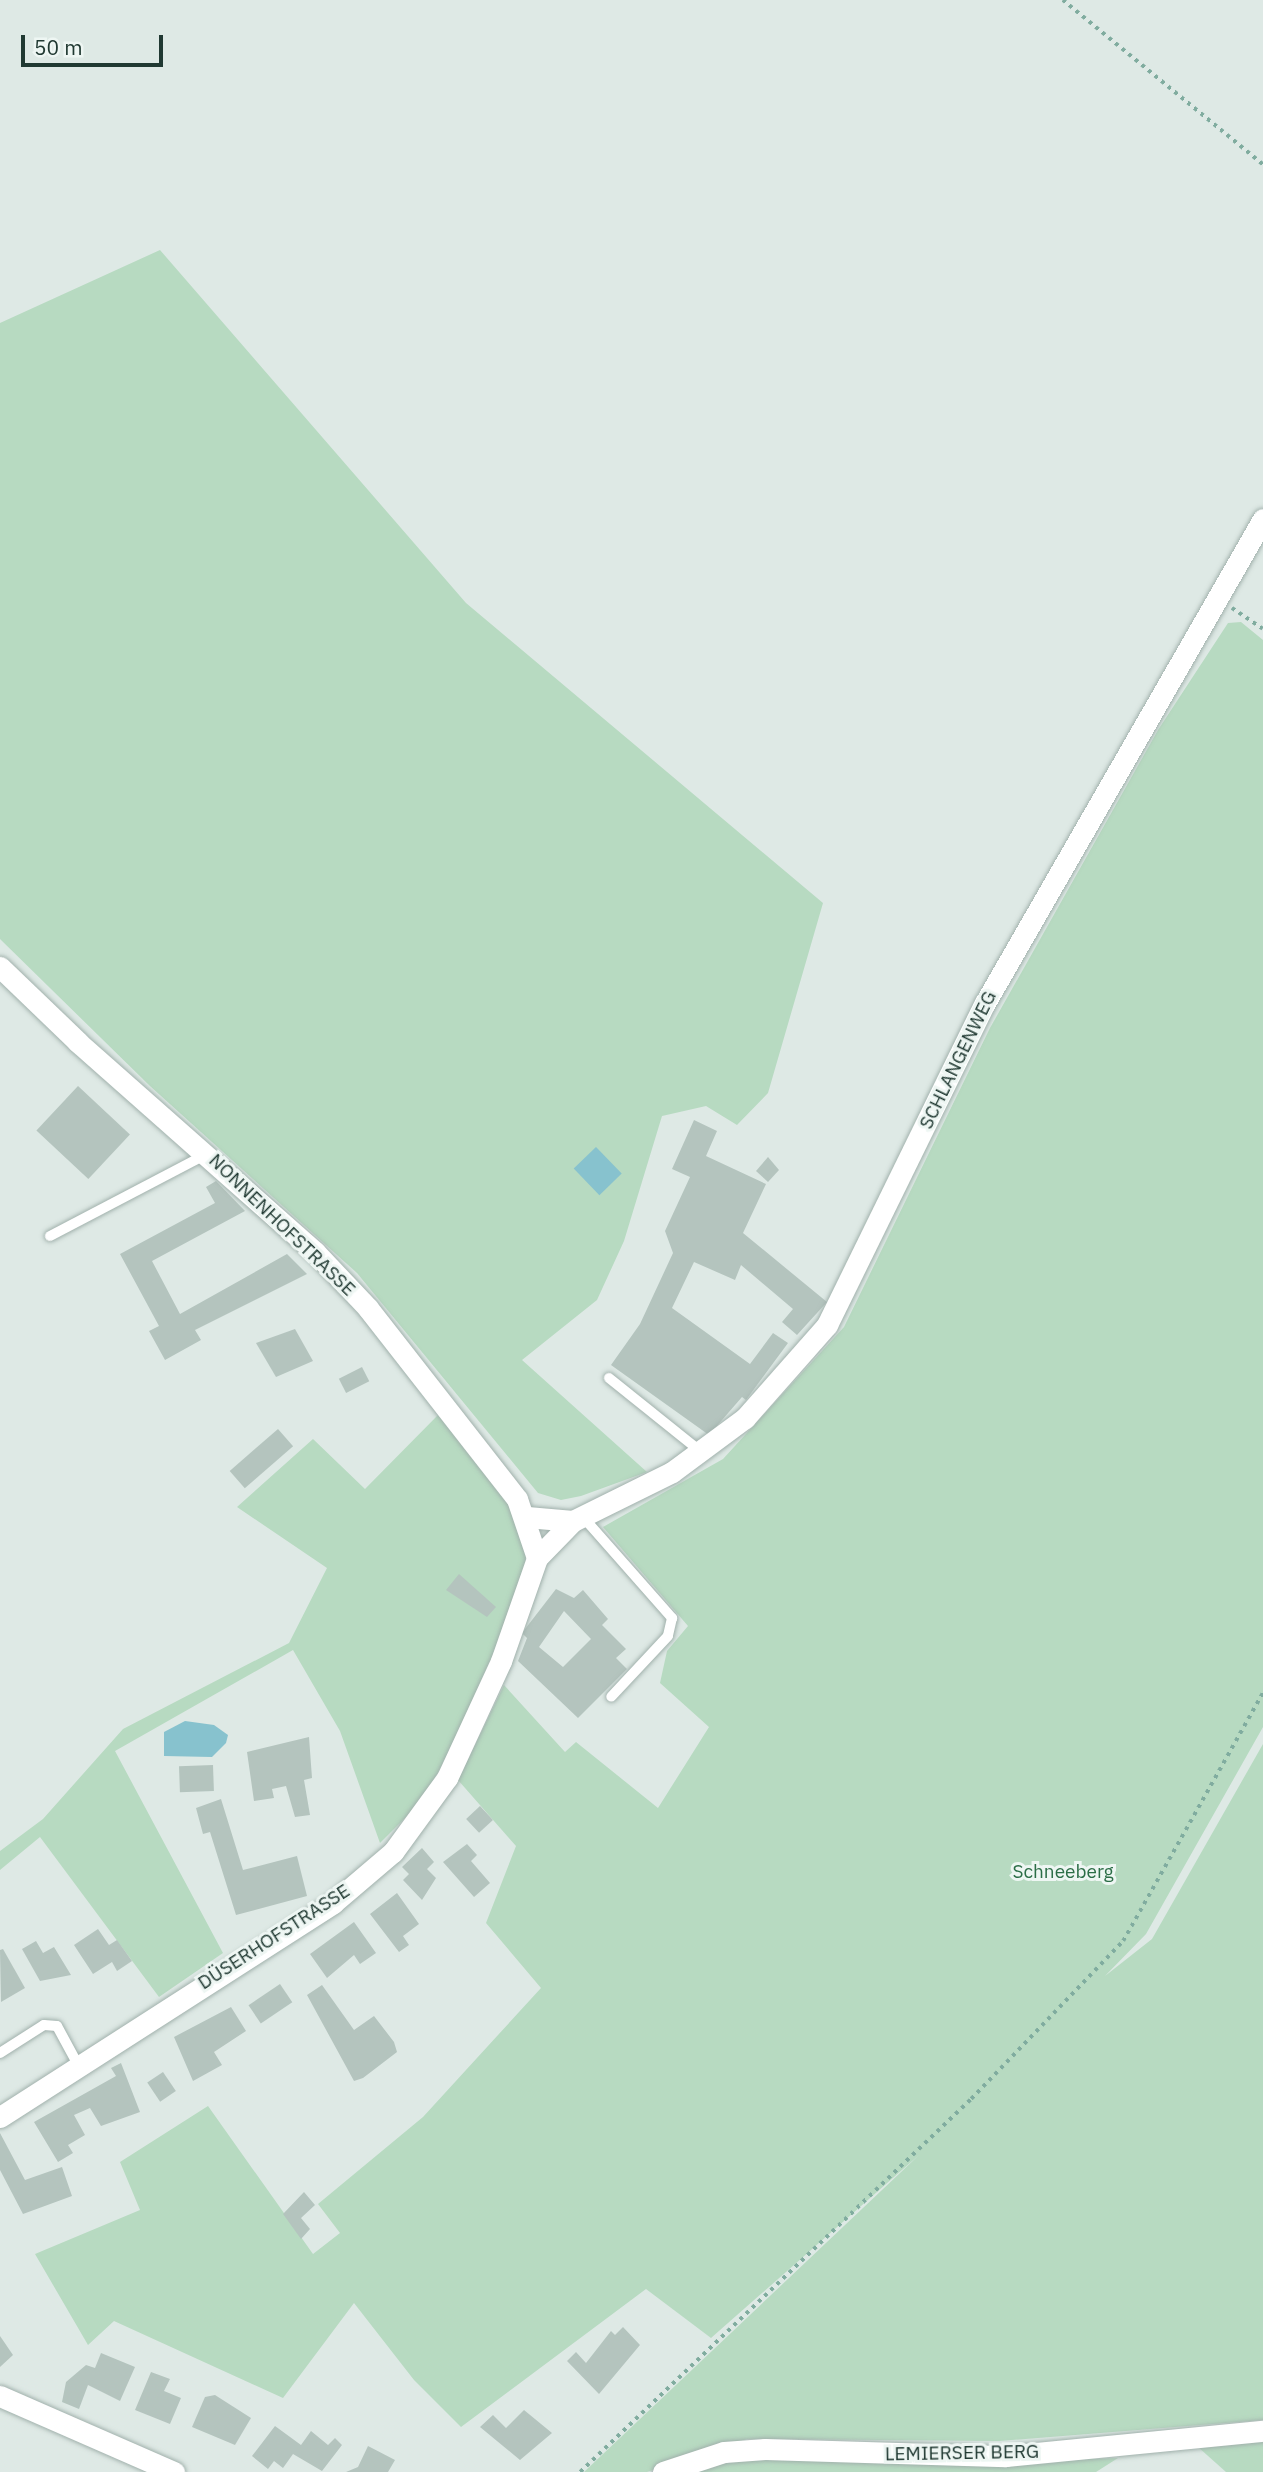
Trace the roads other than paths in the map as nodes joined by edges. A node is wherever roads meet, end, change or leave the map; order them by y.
1 (1263, 519) edge
2 (0, 967) edge
3 (207, 1154) junction
4 (50, 1236) dead end
5 (609, 1378) dead end
6 (700, 1451) junction
7 (527, 1517) junction
8 (578, 1519) junction
9 (537, 1558) junction
10 (611, 1698) dead end
11 (0, 2053) edge
12 (77, 2063) junction
13 (0, 2117) edge
14 (0, 2396) edge
15 (1263, 2431) edge
16 (174, 2472) edge
17 (663, 2472) edge

1 - 6 street, SCHLANGENWEG
2 - 3 street, NONNENHOFSTRASSE
3 - 4 lane
3 - 7 street, NONNENHOFSTRASSE
5 - 6 lane
6 - 8 street, SCHLANGENWEG
7 - 8 street
7 - 9 street, NONNENHOFSTRASSE
8 - 9 street, DÜSERHOFSTRASSE
8 - 10 lane
9 - 12 street, DÜSERHOFSTRASSE
11 - 12 lane
12 - 13 street, DÜSERHOFSTRASSE
14 - 16 street
15 - 17 street, LEMIERSER BERG

